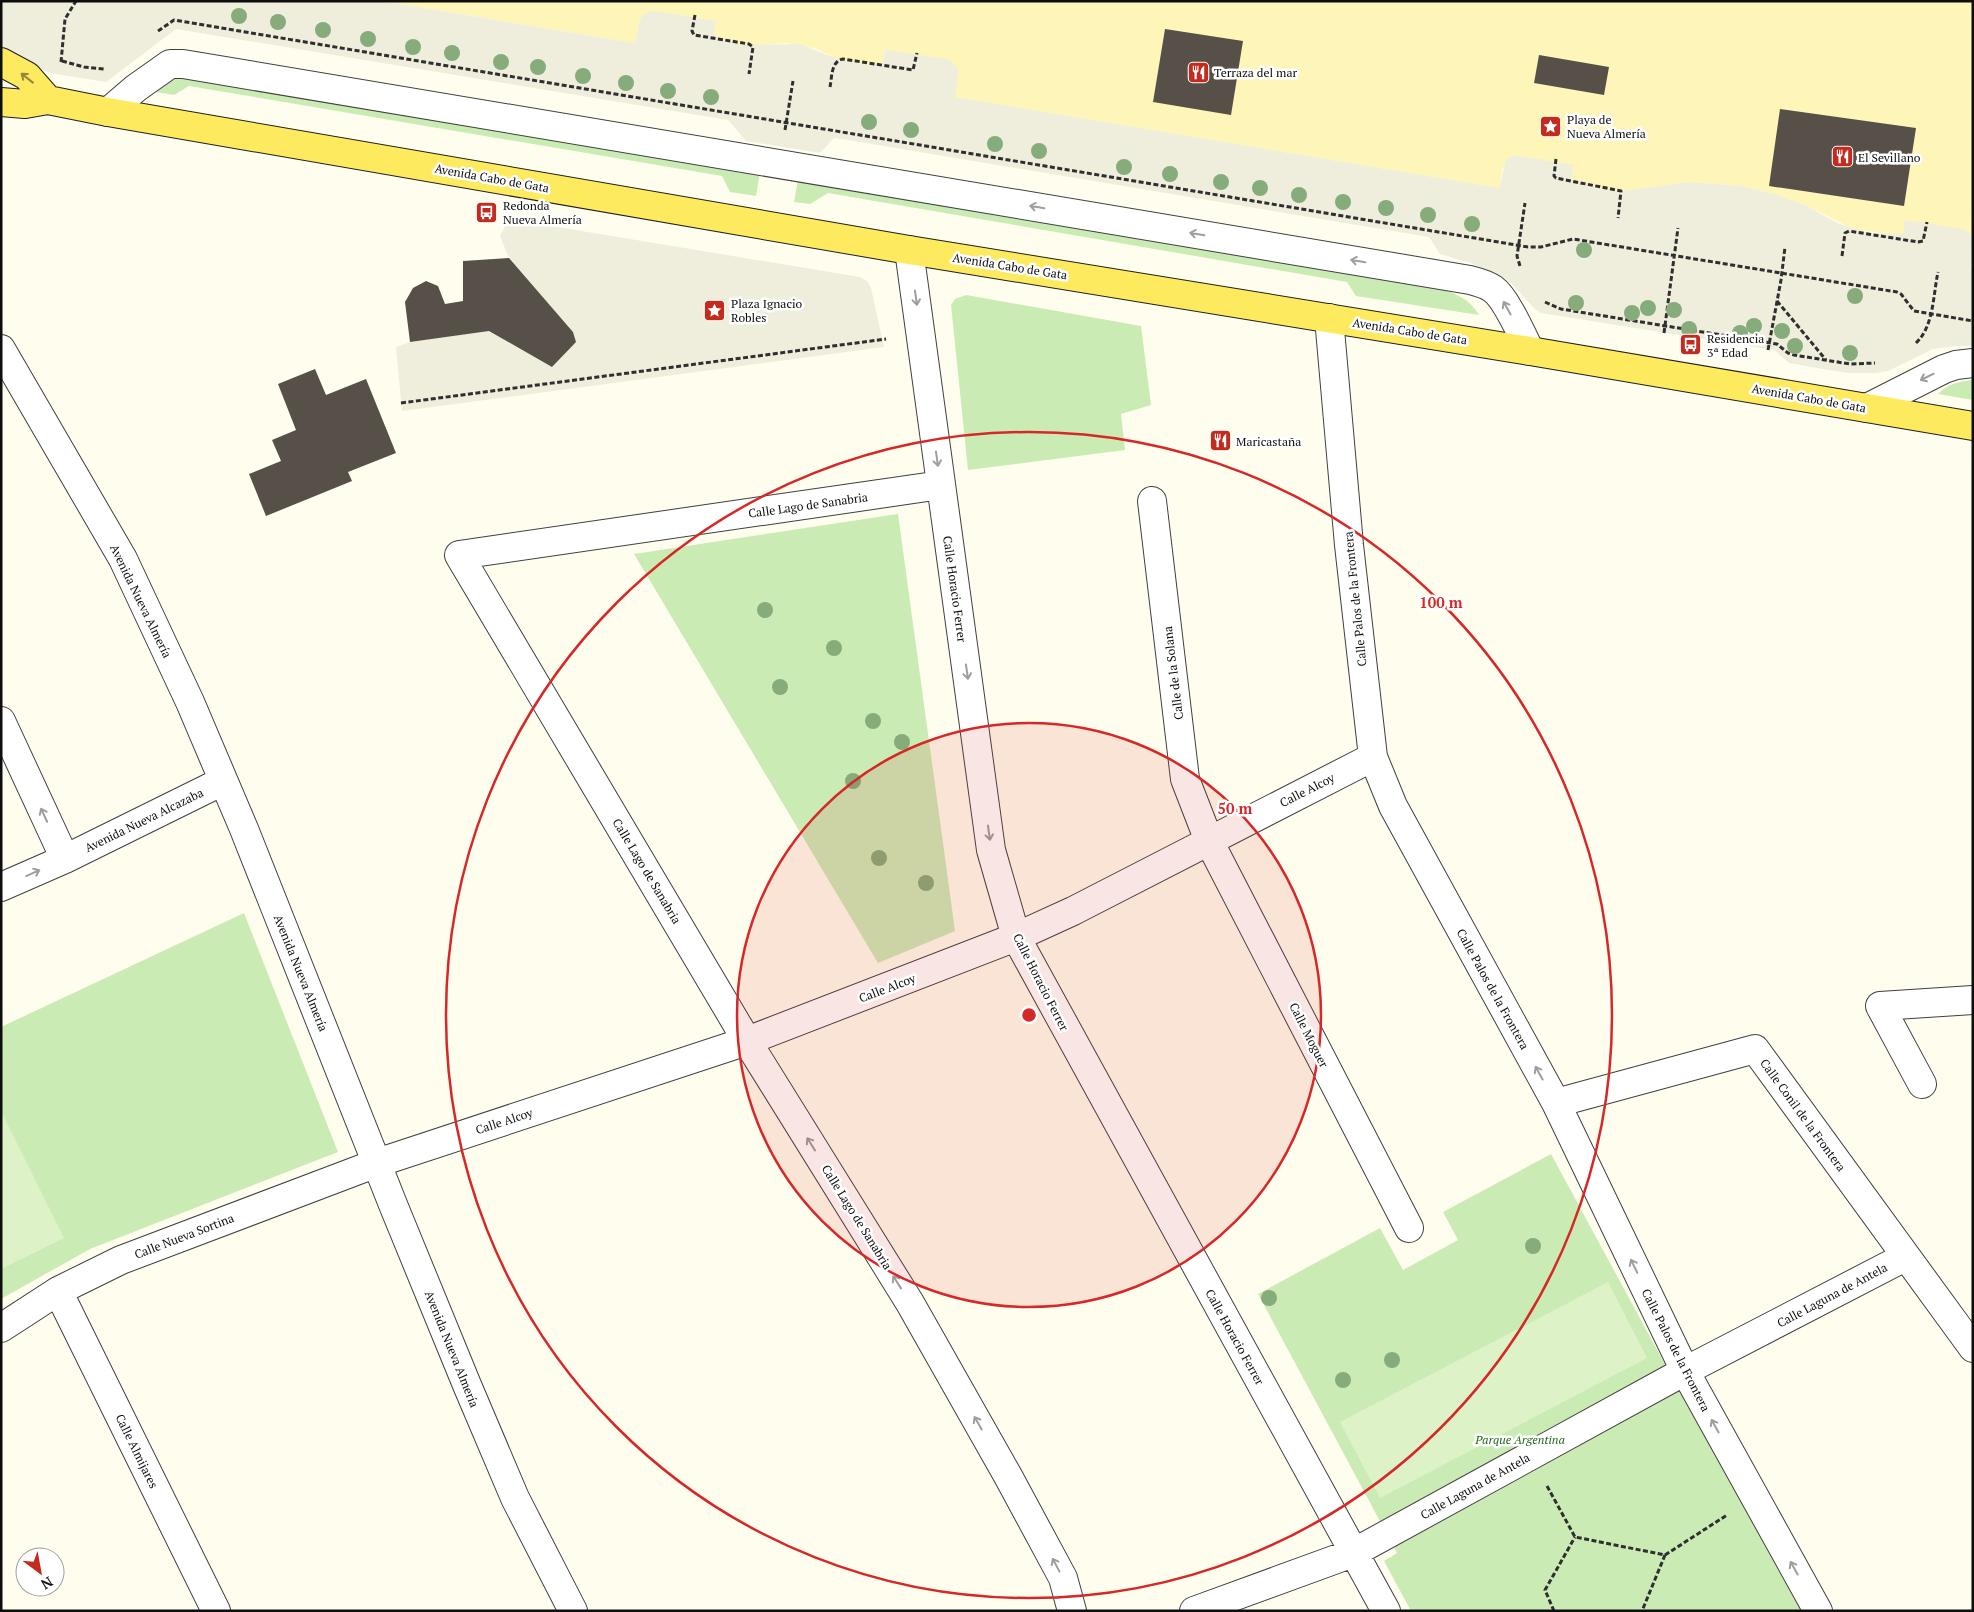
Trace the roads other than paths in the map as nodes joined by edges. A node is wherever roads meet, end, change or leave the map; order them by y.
1 (1, 62) edge
2 (48, 100) junction
3 (1, 102) edge
4 (108, 112) junction
5 (909, 250) junction
6 (1329, 318) junction
7 (1, 349) edge
8 (1530, 351) junction
9 (1973, 363) edge
10 (1867, 408) junction
11 (1973, 426) edge
12 (941, 485) junction
13 (1152, 500) dead end
14 (1, 721) edge
15 (1373, 757) junction
16 (223, 781) junction
17 (1209, 841) junction
18 (64, 859) junction
19 (1, 887) edge
20 (1016, 937) junction
21 (1973, 1000) edge
22 (747, 1041) junction
23 (1922, 1084) dead end
24 (1556, 1103) junction
25 (377, 1163) junction
26 (1409, 1228) dead end
27 (1905, 1257) junction
28 (58, 1291) junction
29 (1, 1328) edge
30 (1973, 1348) edge
31 (1685, 1371) junction
32 (1353, 1552) junction
33 (216, 1611) edge
34 (573, 1611) edge
35 (1072, 1611) edge
36 (1194, 1611) edge
37 (1386, 1611) edge
38 (1818, 1611) edge

2 -> 1 main road
2 - 3 main road, Avenida Cabo de Gata
2 - 4 main road, Avenida Cabo de Gata
4 - 5 main road, Avenida Cabo de Gata
8 -> 4 street
5 - 6 main road, Avenida Cabo de Gata
5 -> 12 street, Calle Horacio Ferrer
6 - 8 main road, Avenida Cabo de Gata
6 - 15 street, Calle Palos de la Frontera
7 - 16 street, Avenida Nueva Almería
8 - 10 main road, Avenida Cabo de Gata
9 -> 10 street
10 - 11 main road, Avenida Cabo de Gata
12 -> 20 street, Calle Horacio Ferrer
12 - 22 street, Calle Lago de Sanabria
13 - 17 street, Calle de la Solana
18 -> 14 street
15 - 17 street, Calle Alcoy
24 -> 15 street, Calle Palos de la Frontera
16 - 18 street, Avenida Nueva Alcazaba
16 - 25 street, Avenida Nueva Almería
17 - 20 street, Calle Alcoy
17 - 26 street, Calle Moguer
19 -> 18 street, Avenida Nueva Alcazaba
20 - 22 street, Calle Alcoy
20 - 32 street, Calle Horacio Ferrer
21 - 23 street
22 - 25 street, Calle Alcoy
35 -> 22 street, Calle Lago de Sanabria
24 - 27 street, Calle Conil de la Frontera
31 -> 24 street, Calle Palos de la Frontera
25 - 28 street, Calle Nueva Sortina
25 - 34 street, Avenida Nueva Almería
27 - 30 street, Calle Conil de la Frontera
27 - 31 street, Calle Laguna de Antela
28 - 29 street, Calle Nueva Sortina
28 - 33 street, Calle Almijares
31 - 32 street, Calle Laguna de Antela
38 -> 31 street, Calle Palos de la Frontera
32 - 36 street, Calle Laguna de Antela
32 - 37 street, Calle Horacio Ferrer

